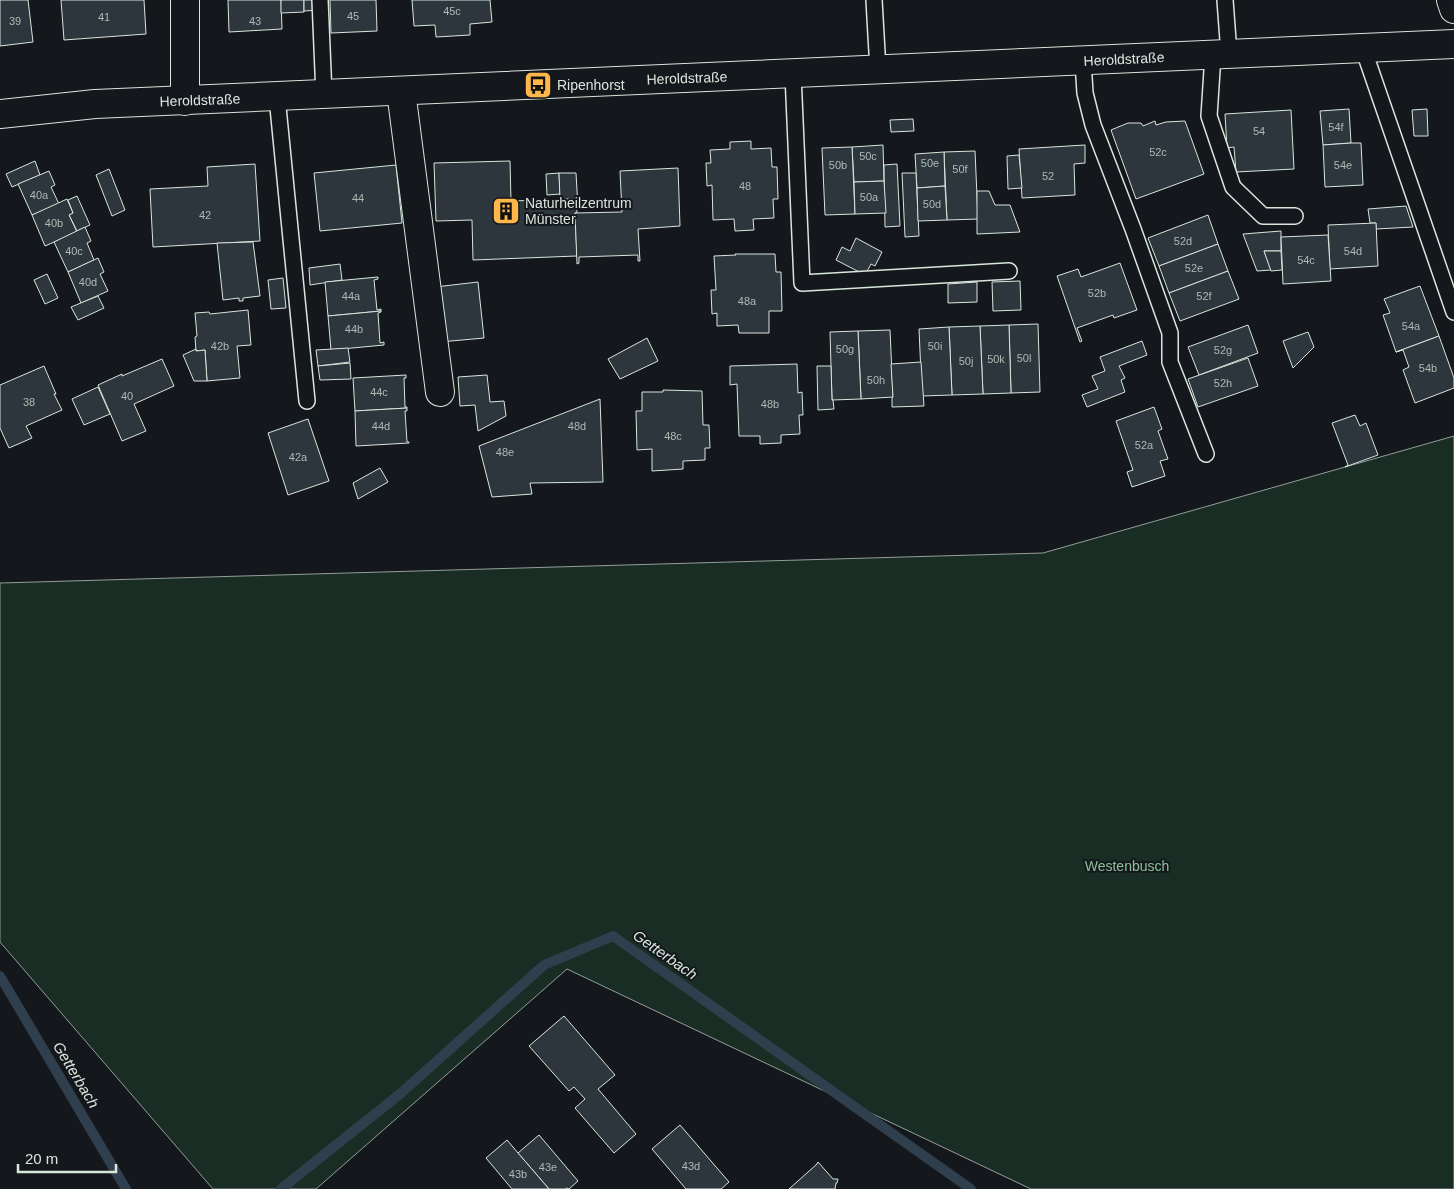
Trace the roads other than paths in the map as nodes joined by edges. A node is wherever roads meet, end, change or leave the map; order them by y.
1 (185, 0) edge
2 (320, 0) edge
3 (874, 0) edge
4 (1225, 0) edge
5 (1451, 0) edge
6 (1454, 8) edge
7 (1454, 44) edge
8 (1362, 48) junction
9 (1221, 55) junction
10 (1082, 61) junction
11 (878, 70) junction
12 (793, 74) junction
13 (401, 91) junction
14 (324, 95) junction
15 (277, 97) junction
16 (186, 101) junction
17 (0, 114) edge
18 (1295, 216) dead end
19 (1009, 271) dead end
20 (1454, 312) edge
21 (440, 392) dead end
22 (307, 401) dead end
23 (1206, 454) dead end

1 - 16 main road
2 - 14 lane
3 - 11 lane
4 - 9 lane
5 - 6 main road
7 - 8 main road, Heroldstraße
8 - 9 main road, Heroldstraße
8 - 20 lane
9 - 10 main road, Heroldstraße
9 - 18 lane
10 - 11 main road, Heroldstraße
10 - 23 lane
11 - 12 main road, Heroldstraße
12 - 13 main road, Heroldstraße
12 - 19 lane
13 - 14 main road, Heroldstraße
13 - 21 main road
14 - 15 main road, Heroldstraße
15 - 16 main road, Heroldstraße
15 - 22 lane
16 - 17 main road, Heroldstraße

